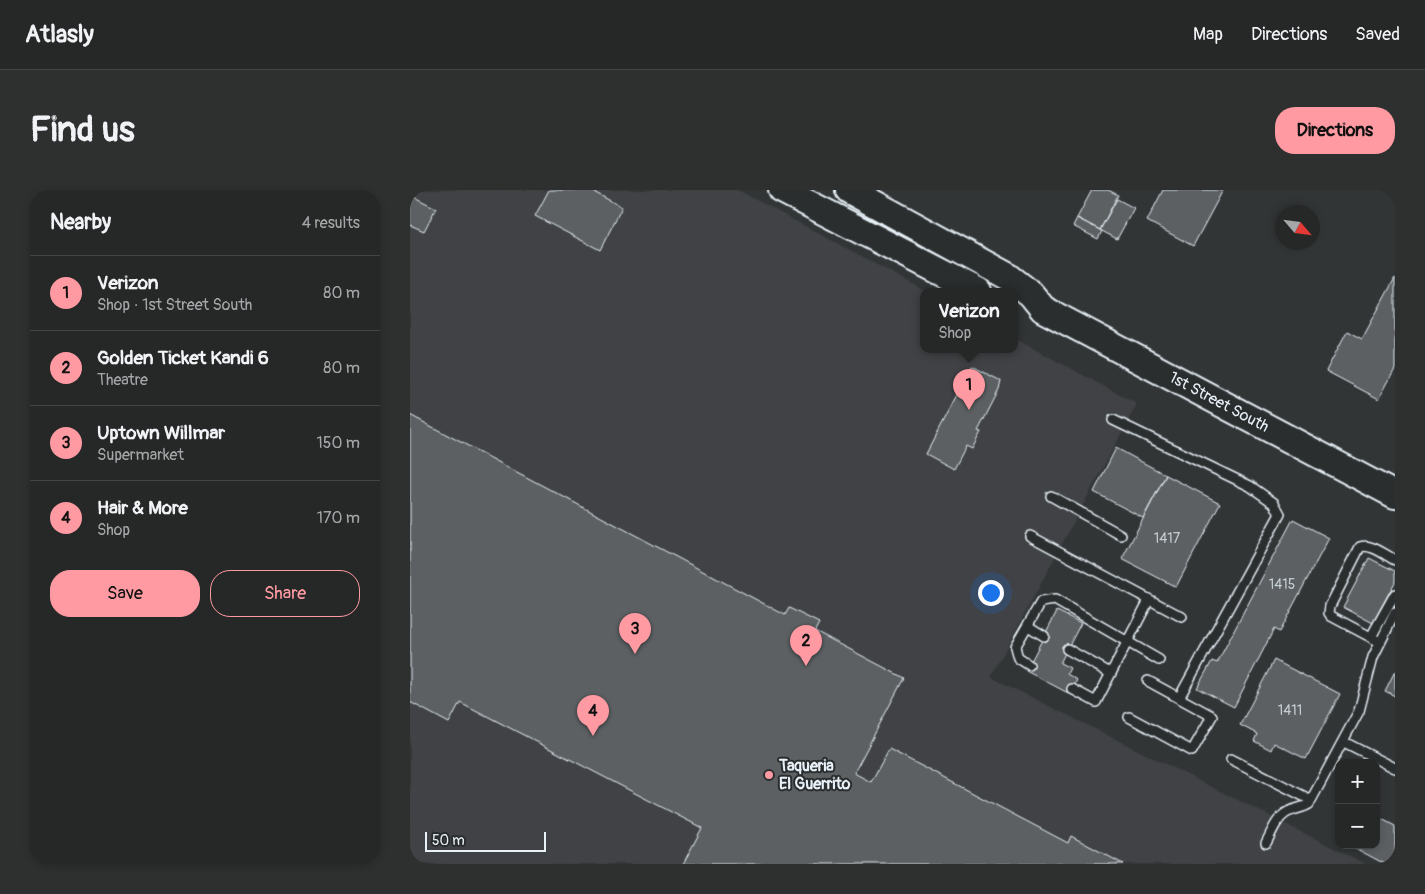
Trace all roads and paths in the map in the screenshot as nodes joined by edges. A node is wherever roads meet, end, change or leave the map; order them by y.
1 (782, 190) edge
2 (849, 190) edge
3 (972, 288) edge
4 (1018, 307) edge
5 (1043, 309) junction
6 (1113, 420) dead end
7 (1395, 495) edge
8 (1051, 496) dead end
9 (1121, 535) dead end
10 (1030, 536) dead end
11 (1395, 560) edge
12 (1395, 594) edge
13 (1150, 600) junction
14 (1395, 613) edge
15 (1182, 618) dead end
16 (1028, 626) junction
17 (1044, 636) dead end
18 (1372, 637) junction
19 (1127, 642) junction
20 (1380, 642) junction
21 (1067, 649) dead end
22 (1159, 660) dead end
23 (1030, 665) dead end
24 (1110, 673) junction
25 (1148, 682) dead end
26 (1072, 689) dead end
27 (1179, 698) junction
28 (1129, 717) dead end
29 (1344, 742) junction
30 (1231, 759) dead end
31 (1395, 768) edge
32 (1311, 800) junction
33 (1266, 843) dead end

1 - 3 main road
2 - 5 main road, 1st Street South
4 - 5 main road, 1st Street South
5 - 7 main road, 1st Street South
6 - 27 lane
8 - 9 lane
10 - 13 lane
11 - 18 lane
12 - 18 lane
13 - 15 lane
13 - 19 lane
14 - 20 lane
16 - 17 lane
16 - 19 lane
16 - 23 lane
18 - 20 lane
19 - 22 lane
19 - 24 lane
20 - 29 lane
21 - 24 lane
24 - 26 lane
25 - 27 lane
27 - 28 lane
29 - 31 lane
29 - 32 lane
30 - 32 lane
32 - 33 lane

